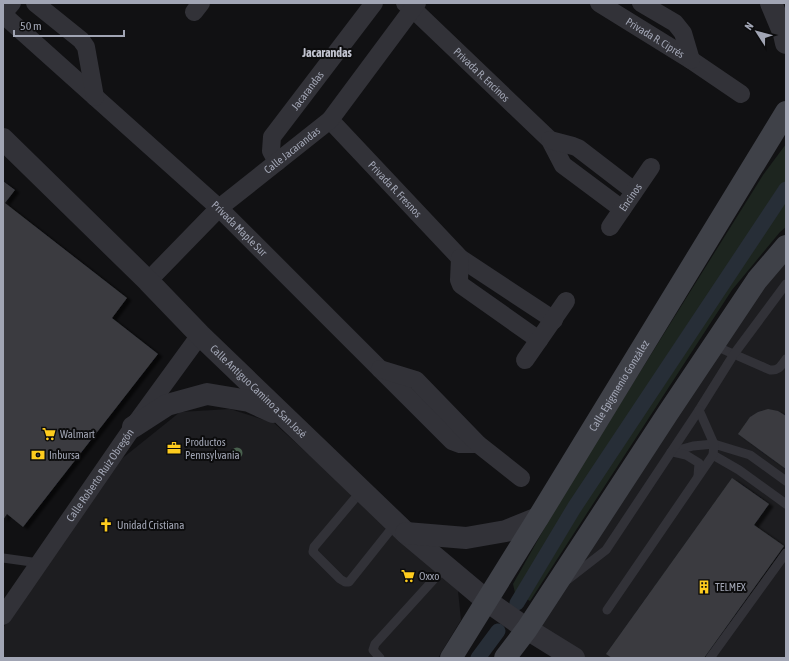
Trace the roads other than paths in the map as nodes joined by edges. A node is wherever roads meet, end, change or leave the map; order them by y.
1 (12, 3) edge
2 (35, 3) edge
3 (374, 3) edge
4 (599, 3) edge
5 (641, 3) edge
6 (771, 3) edge
7 (412, 5) edge
8 (786, 43) edge
9 (691, 60) junction
10 (741, 94) dead end
11 (95, 97) junction
12 (786, 112) edge
13 (330, 120) junction
14 (3, 139) edge
15 (550, 140) junction
16 (277, 162) junction
17 (651, 167) dead end
18 (634, 191) junction
19 (219, 208) junction
20 (622, 209) junction
21 (610, 227) dead end
22 (786, 246) edge
23 (460, 258) junction
24 (148, 281) junction
25 (786, 284) edge
26 (566, 301) dead end
27 (554, 320) junction
28 (200, 335) junction
29 (539, 340) junction
30 (713, 345) junction
31 (734, 354) junction
32 (525, 360) dead end
33 (786, 360) edge
34 (699, 410) junction
35 (285, 417) junction
36 (133, 427) junction
37 (714, 444) junction
38 (671, 452) junction
39 (713, 455) junction
40 (698, 476) junction
41 (521, 478) dead end
42 (786, 482) edge
43 (362, 490) junction
44 (786, 504) edge
45 (538, 518) junction
46 (401, 528) junction
47 (786, 553) edge
48 (3, 558) edge
49 (39, 564) junction
50 (446, 566) junction
51 (553, 589) junction
52 (490, 602) junction
53 (607, 610) dead end
54 (3, 616) edge
55 (525, 627) junction
56 (380, 658) edge
57 (451, 658) edge
58 (505, 658) edge
59 (547, 658) edge
60 (574, 658) edge
61 (710, 658) edge

1 - 11 street, Privada Maple Sur
2 - 11 street
3 - 16 street, Jacarandas
4 - 9 street, Privada R. Ciprés
5 - 9 street, Privada R. Ciprés
6 - 8 street
7 - 13 street, Calle Jacarandas
7 - 15 street, Privada R. Encinos
9 - 10 street, Privada R. Ciprés
11 - 19 street, Privada Maple Sur
12 - 45 main road, Calle Epigmenio González
13 - 16 street, Calle Jacarandas
13 - 23 street, Privada R. Fresnos
14 - 24 street, Calle Antiguo Camino a San José
15 - 18 street, Privada R. Encinos
15 - 20 street, Privada R. Encinos
16 - 19 street, Calle Jacarandas
17 - 18 street, Encinos
18 - 20 street, Encinos
19 - 24 street, Calle Jacarandas
19 - 41 street, Privada Maple Sur
20 - 21 street, Encinos
22 - 30 main road
23 - 27 street, Privada R. Fresnos
23 - 29 street
24 - 28 street, Calle Antiguo Camino a San José
25 - 31 lane
26 - 27 street
27 - 29 street
28 - 35 street, Calle Antiguo Camino a San José
28 - 36 street, Calle Roberto Ruiz Obregón
29 - 32 street
30 - 31 lane
30 - 51 main road
31 - 33 lane
31 - 34 lane
34 - 37 lane
34 - 38 lane
35 - 36 street
35 - 43 street, Calle Antiguo Camino a San José
36 - 49 street, Calle Roberto Ruiz Obregón
37 - 38 lane
37 - 39 lane
37 - 42 lane
38 - 40 lane
38 - 51 lane
39 - 40 lane
39 - 44 lane
40 - 53 lane
43 - 46 street, Calle Antiguo Camino a San José
43 - 46 lane
45 - 46 street
45 - 52 main road, Calle Epigmenio González
46 - 50 street, Calle Antiguo Camino a San José
47 - 61 lane
48 - 49 lane
49 - 54 street, Calle Roberto Ruiz Obregón
50 - 52 street, Calle Antiguo Camino a San José
50 - 56 lane
51 - 55 main road
52 - 55 street, Calle Antiguo Camino a San José
52 - 57 main road, Calle Epigmenio González
55 - 58 main road
55 - 59 street
55 - 60 street, Calle Antiguo Camino a San José

